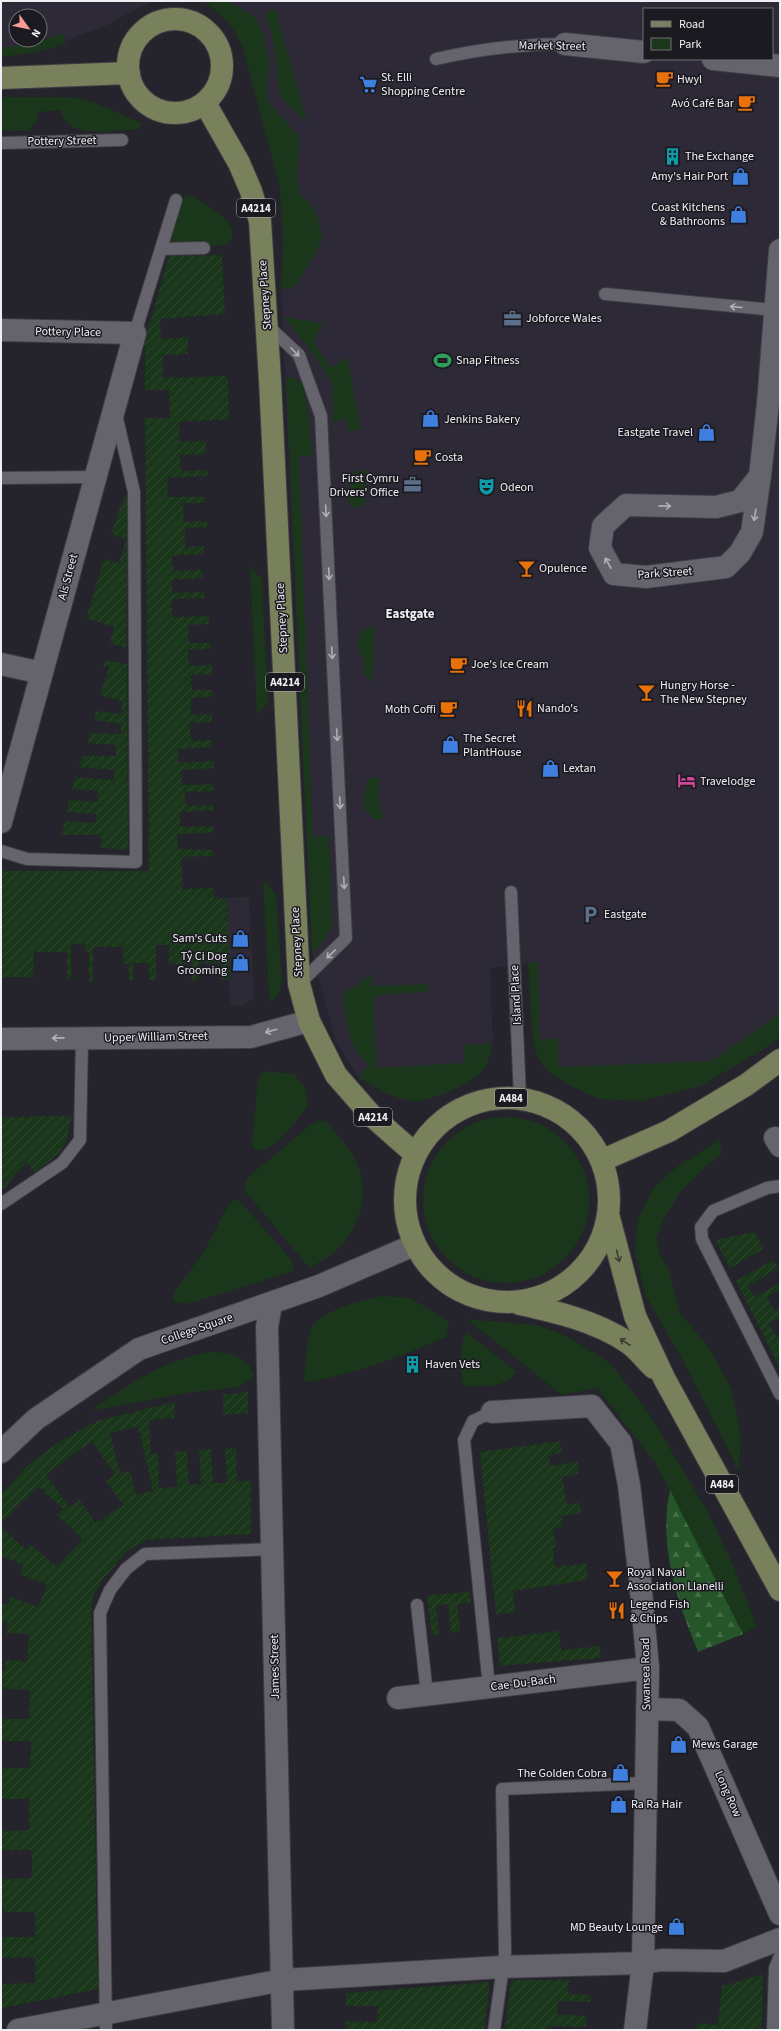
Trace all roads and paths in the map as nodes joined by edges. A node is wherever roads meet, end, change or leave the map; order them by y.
1 (565, 44) joint
2 (643, 52) edge
3 (436, 59) dead end
4 (722, 60) edge
5 (780, 66) edge
6 (129, 73) junction
7 (1, 78) edge
8 (205, 103) junction
9 (122, 140) dead end
10 (1, 143) edge
11 (176, 200) dead end
12 (204, 248) dead end
13 (160, 249) junction
14 (780, 250) edge
15 (605, 294) dead end
16 (775, 310) junction
17 (267, 325) junction
18 (1, 330) edge
19 (135, 333) junction
20 (114, 408) junction
21 (760, 476) junction
22 (96, 477) junction
23 (1, 478) edge
24 (1, 664) edge
25 (42, 672) junction
26 (1, 822) edge
27 (1, 851) edge
28 (511, 892) dead end
29 (299, 984) junction
30 (308, 1021) junction
31 (82, 1038) junction
32 (1, 1039) edge
33 (780, 1060) edge
34 (520, 1098) junction
35 (415, 1154) junction
36 (603, 1160) junction
37 (780, 1186) edge
38 (1, 1204) edge
39 (609, 1218) junction
40 (414, 1245) junction
41 (515, 1303) junction
42 (271, 1304) junction
43 (664, 1378) junction
44 (780, 1394) edge
45 (492, 1412) joint
46 (1, 1452) edge
47 (272, 1550) junction
48 (780, 1590) edge
49 (417, 1605) dead end
50 (648, 1668) junction
51 (489, 1687) junction
52 (427, 1694) junction
53 (398, 1698) dead end
54 (647, 1709) junction
55 (647, 1783) junction
56 (780, 1914) edge
57 (780, 1939) edge
58 (780, 1956) edge
59 (643, 1963) junction
60 (502, 1967) junction
61 (283, 1980) junction
62 (106, 2022) edge
63 (18, 2030) edge
64 (283, 2030) edge
65 (494, 2030) edge
66 (635, 2030) edge
67 (773, 2030) edge

1 - 2 street, Market Street
1 - 3 lane, Market Street
4 - 5 street
6 - 7 main road
6 - 8 main road
6 - 8 main road
8 - 17 main road, Stepney Place / A4214
9 - 10 lane, Pottery Street
11 - 13 lane
12 - 13 lane
13 - 19 lane
14 - 16 street, Park Street
16 -> 15 lane
16 - 21 street, Park Street
17 - 29 main road, Stepney Place / A4214
17 -> 29 lane
18 - 19 street, Pottery Place
19 - 20 street, Als Street
20 - 22 street, Als Street
20 - 27 lane
21 -> 21 street, Park Street
22 - 23 lane
22 - 25 street, Als Street
24 - 25 street
25 - 26 street, Als Street
28 - 34 lane, Island Place
29 - 30 main road, Stepney Place / A4214
30 -> 31 street, Upper William Street
30 - 35 main road, Stepney Place / A4214
31 -> 32 street, Upper William Street
31 - 38 lane
33 - 36 main road
34 - 35 main road, A484
34 - 36 main road, A484
35 - 40 main road, A484
36 - 39 main road, A484
37 - 44 lane
39 - 41 main road, A484
39 -> 43 main road, A484
40 - 41 main road, A484
40 - 42 street, College Square
43 -> 41 main road, A484
42 - 46 street, College Square
42 - 47 street, James Street
43 - 48 main road, A484
45 - 50 street, Swansea Road
45 - 51 lane
47 - 61 street, James Street
47 - 62 lane
49 - 52 lane
50 - 51 street, Cae-Du-Bach
50 - 54 street, Swansea Road
51 - 52 street, Cae-Du-Bach
52 - 53 street, Cae-Du-Bach
54 - 55 street, Swansea Road
54 - 56 street, Long Row
55 - 59 street, Swansea Road
55 - 60 lane
57 - 59 street
58 - 67 lane
59 - 60 street
59 - 66 street, Swansea Road
60 - 61 street
60 - 65 lane
61 - 62 street
61 - 64 street, James Street
62 - 63 street

